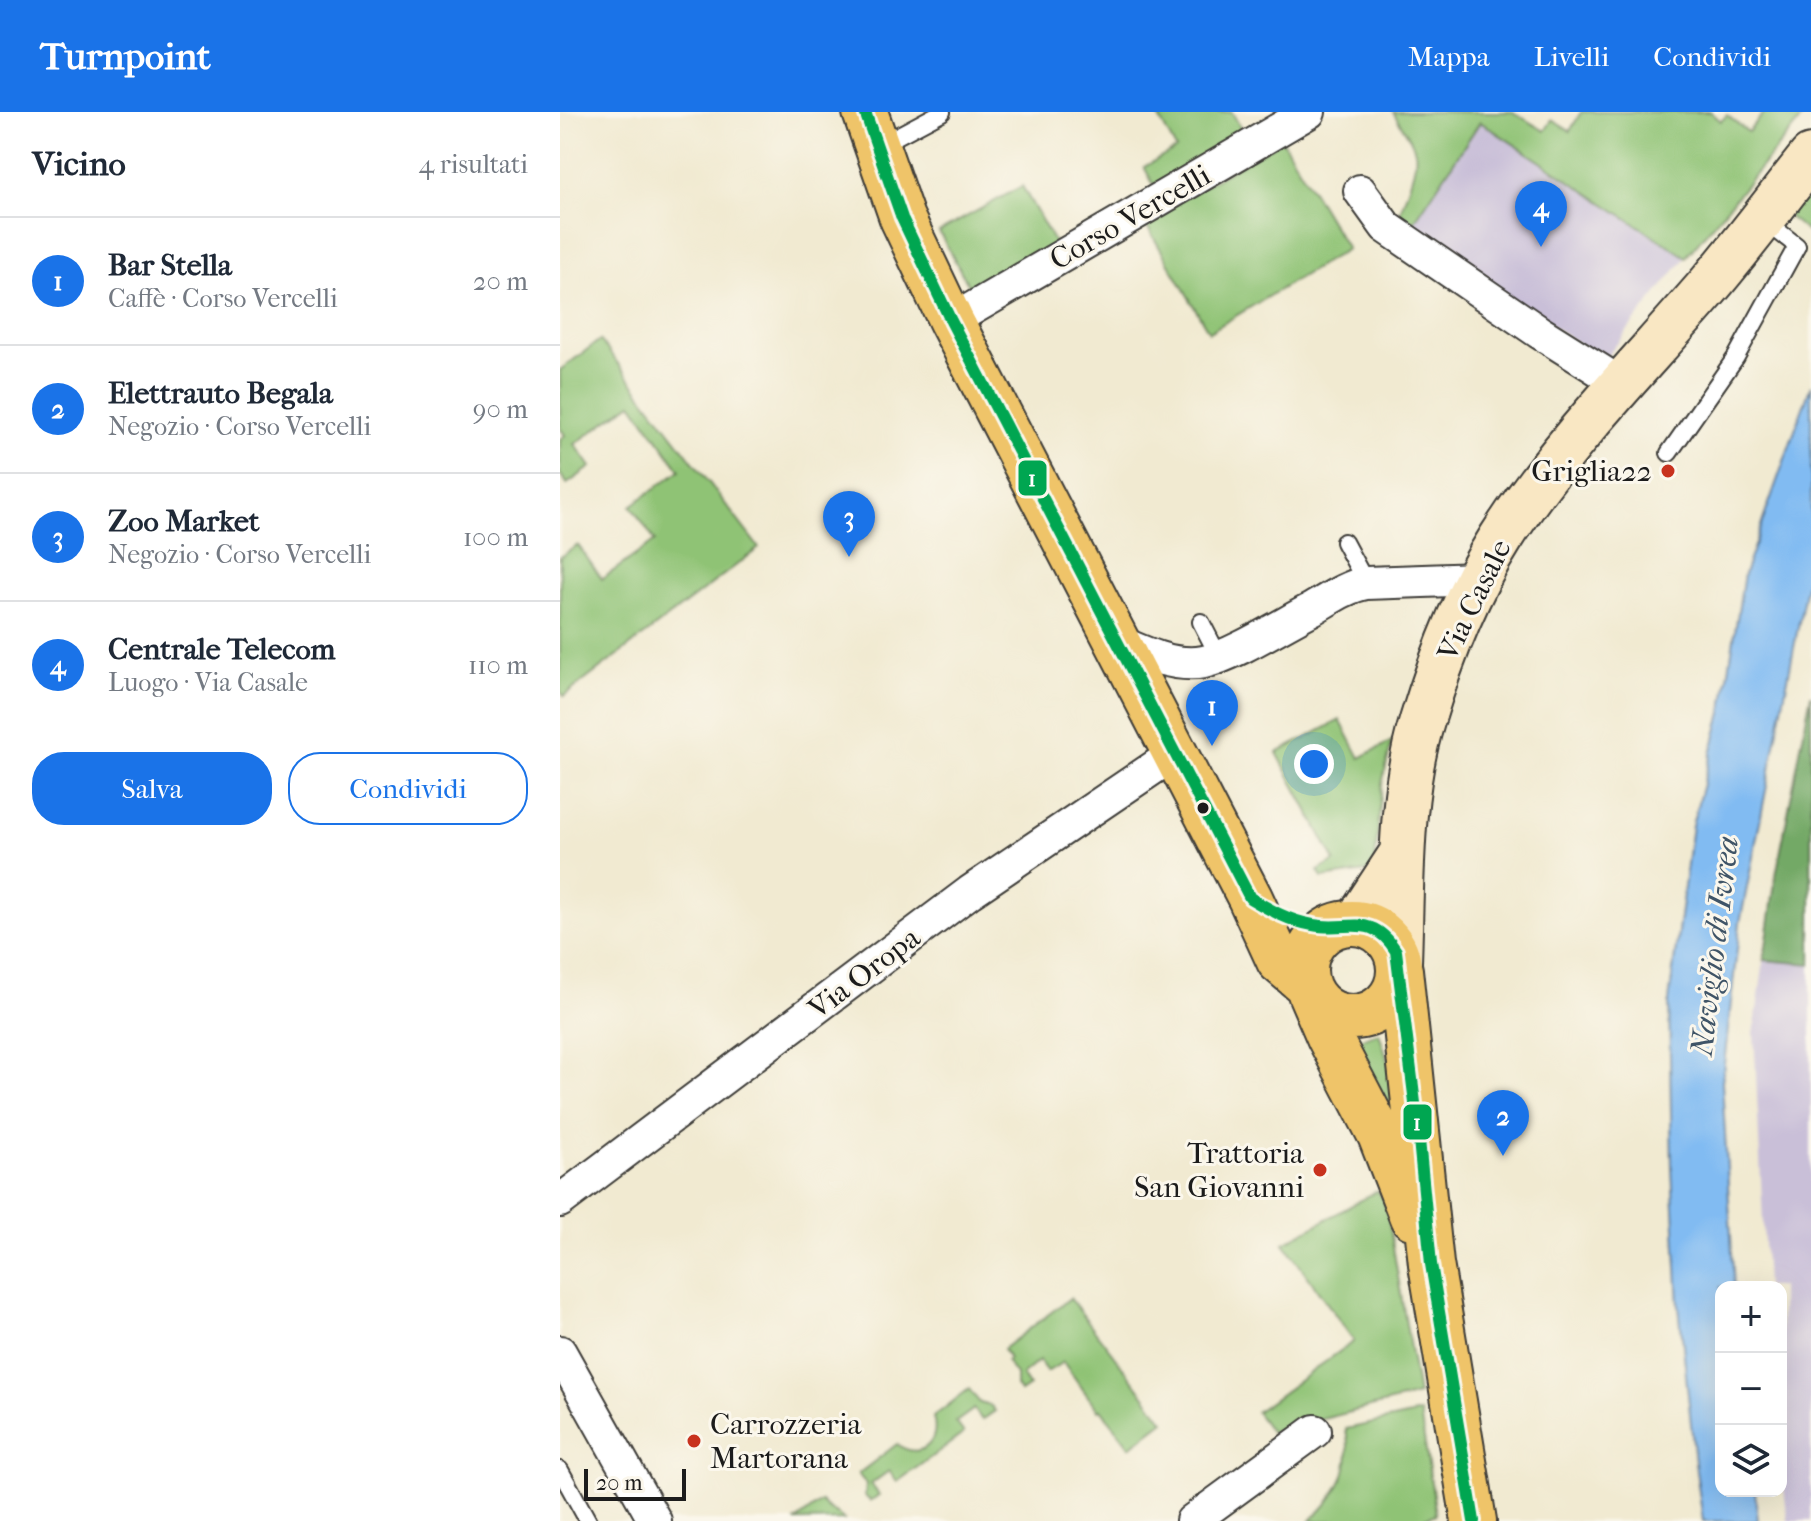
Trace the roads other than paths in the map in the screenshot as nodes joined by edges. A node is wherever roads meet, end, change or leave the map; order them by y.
1 (942, 112) edge
2 (1309, 112) edge
3 (871, 129) edge
4 (1811, 157) edge
5 (1360, 191) dead end
6 (1762, 219) junction
7 (951, 321) junction
8 (1620, 383) junction
9 (1669, 453) dead end
10 (1344, 542) dead end
11 (1479, 579) junction
12 (1366, 583) junction
13 (1201, 622) dead end
14 (1115, 640) junction
15 (1219, 657) junction
16 (1174, 754) junction
17 (1403, 851) junction
18 (1250, 898) junction
19 (1344, 925) junction
20 (1399, 966) junction
21 (1308, 988) junction
22 (560, 1201) edge
23 (1431, 1264) junction
24 (560, 1352) edge
25 (1315, 1431) dead end
26 (560, 1470) edge
27 (588, 1521) edge
28 (655, 1521) edge
29 (1192, 1521) edge
30 (1474, 1521) edge

1 - 3 lane
2 - 7 street, Corso Vercelli
3 - 7 main road
4 - 6 main road, Via Casale
5 - 8 street
6 - 8 main road, Via Casale
6 - 9 lane
7 - 14 main road
8 - 11 main road, Via Casale
10 - 12 lane
11 - 12 street
11 - 17 main road, Via Casale
12 - 15 street
13 - 15 lane
14 - 15 street
14 - 16 main road
16 - 18 main road
16 - 22 street, Via Oropa
17 - 19 main road, Via Casale
17 - 20 main road, Via Casale
18 - 19 main road
18 - 21 main road
19 - 20 main road
19 - 21 main road
20 - 21 main road
20 - 23 main road
21 - 23 main road
23 - 30 main road
24 - 28 street
25 - 29 street
26 - 27 lane

